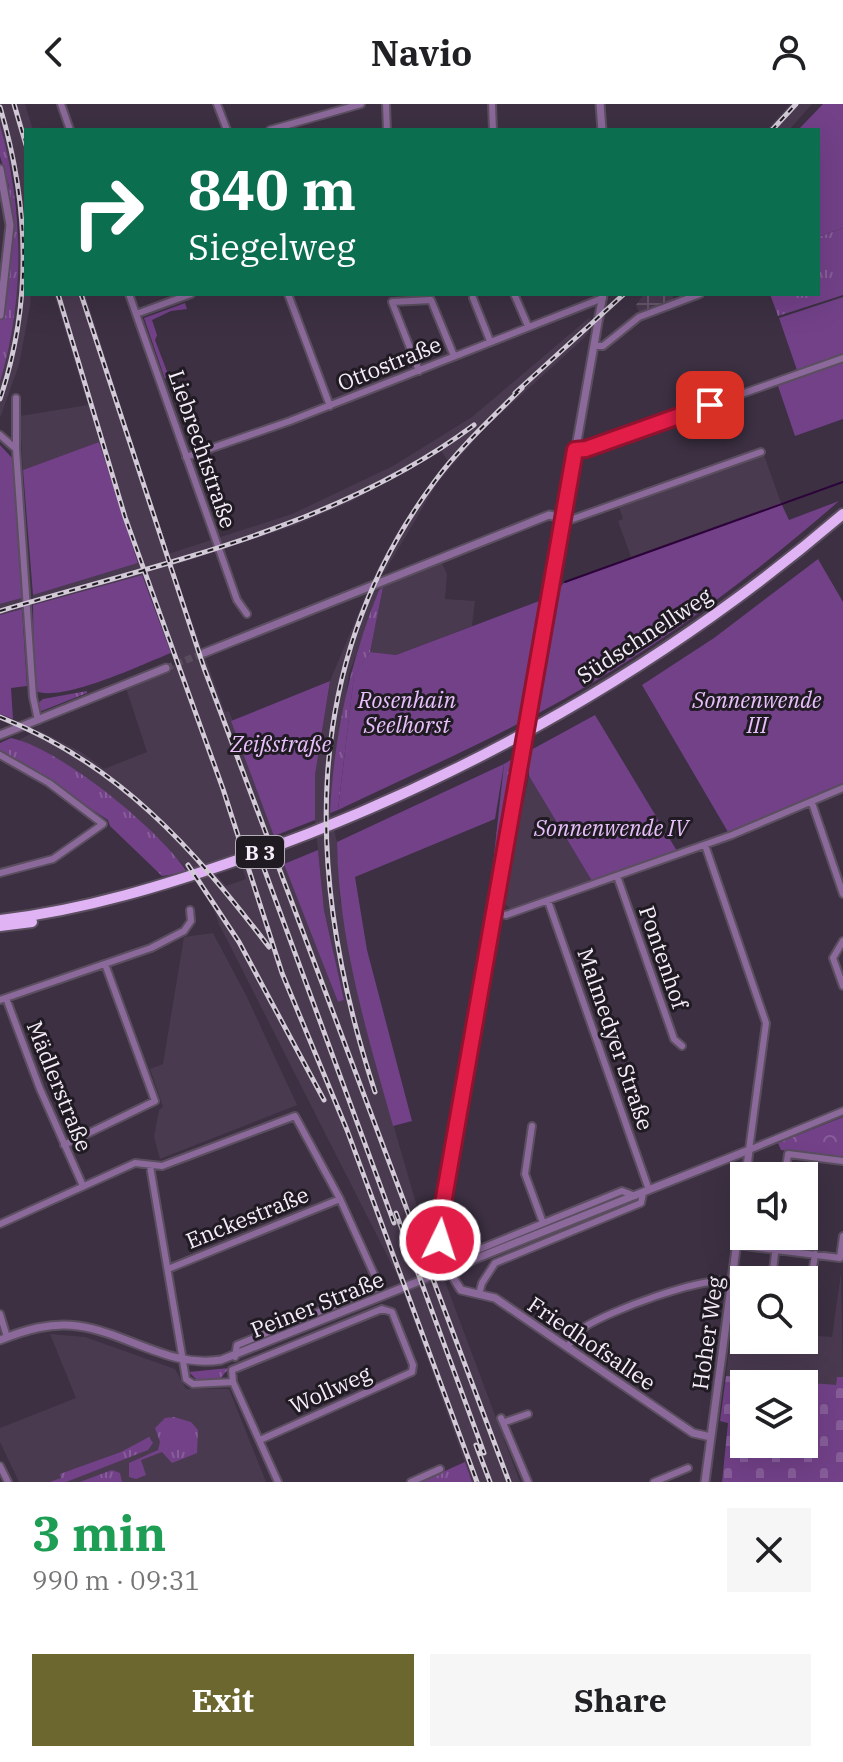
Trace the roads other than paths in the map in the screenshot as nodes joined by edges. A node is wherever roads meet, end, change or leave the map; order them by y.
1 (61, 104) edge
2 (217, 104) edge
3 (361, 104) edge
4 (386, 104) edge
5 (492, 104) edge
6 (600, 104) edge
7 (69, 128) edge
8 (226, 128) edge
9 (277, 128) edge
10 (387, 128) edge
11 (493, 128) edge
12 (602, 128) edge
13 (0, 169) edge
14 (10, 225) junction
15 (0, 226) edge
16 (130, 296) edge
17 (186, 296) edge
18 (289, 296) edge
19 (515, 296) edge
20 (603, 296) edge
21 (695, 296) edge
22 (473, 298) dead end
23 (136, 314) junction
24 (0, 315) edge
25 (528, 326) junction
26 (490, 341) junction
27 (594, 346) junction
28 (454, 356) junction
29 (843, 358) edge
30 (419, 371) junction
31 (16, 398) dead end
32 (330, 406) junction
33 (0, 435) edge
34 (16, 449) junction
35 (575, 450) junction
36 (761, 452) dead end
37 (186, 457) junction
38 (843, 514) edge
39 (563, 518) junction
40 (843, 523) edge
41 (247, 614) dead end
42 (204, 653) tunnel mouth
43 (166, 668) tunnel mouth
44 (38, 720) junction
45 (0, 735) edge
46 (0, 755) edge
47 (843, 788) edge
48 (812, 803) junction
49 (705, 845) junction
50 (0, 873) edge
51 (617, 876) junction
52 (843, 894) edge
53 (548, 901) junction
54 (190, 910) dead end
55 (494, 912) junction
56 (0, 920) edge
57 (4, 927) edge
58 (843, 941) edge
59 (105, 964) junction
60 (843, 986) edge
61 (3, 999) edge
62 (682, 1046) dead end
63 (843, 1111) edge
64 (532, 1126) dead end
65 (64, 1145) junction
66 (749, 1150) junction
67 (843, 1161) edge
68 (748, 1162) edge
69 (787, 1162) edge
70 (150, 1166) junction
71 (83, 1186) junction
72 (642, 1193) junction
73 (340, 1199) junction
74 (543, 1223) junction
75 (0, 1224) edge
76 (843, 1236) edge
77 (776, 1250) joint
78 (815, 1254) junction
79 (450, 1261) junction
80 (774, 1266) edge
81 (813, 1266) edge
82 (168, 1269) junction
83 (730, 1281) edge
84 (479, 1294) junction
85 (730, 1296) edge
86 (389, 1309) joint
87 (0, 1314) edge
88 (4, 1338) edge
89 (567, 1347) junction
90 (235, 1357) junction
91 (182, 1361) junction
92 (233, 1382) junction
93 (528, 1414) dead end
94 (711, 1437) junction
95 (260, 1440) junction
96 (0, 1466) edge
97 (688, 1468) dead end
98 (440, 1469) dead end
99 (8, 1482) edge
100 (278, 1482) edge
101 (411, 1482) edge
102 (528, 1482) edge
103 (654, 1482) edge
104 (705, 1482) edge

1 - 7 street
2 - 8 street
3 - 9 street
4 - 10 street
5 - 11 street
6 - 12 street
13 - 14 street
14 - 15 street
14 - 24 street
16 - 23 street, Liebrechtstraße
17 - 23 street
18 - 32 street
19 - 25 street
20 - 25 street, Ottostraße
20 - 27 street
21 - 27 street
22 - 26 street
23 - 37 street, Liebrechtstraße
25 - 26 street, Ottostraße
26 - 28 street, Ottostraße
27 - 35 street
28 - 30 street, Ottostraße
28 - 30 street
29 - 35 street
30 - 32 street, Ottostraße
31 - 34 street
32 - 37 street, Ottostraße
33 - 34 street
34 - 44 street
35 - 39 street
36 - 39 street
37 - 41 street, Liebrechtstraße
38 - 56 highway, Südschnellweg / B 3
39 - 42 street
39 - 55 street, bridge
40 - 57 highway, Südschnellweg / B 3
43 - 44 street
44 - 45 street
46 - 50 street
47 - 48 street
48 - 49 street
48 - 52 street
49 - 51 street
49 - 66 street
51 - 53 street
51 - 62 street, Pontenhof
53 - 55 street
53 - 72 street, Malmedyer Straße
54 - 59 street
55 - 79 street
58 - 60 street
59 - 61 street
59 - 65 street
61 - 65 street, Mädlerstraße
63 - 66 street, Peiner Straße
64 - 74 street
65 - 71 street, Mädlerstraße
66 - 68 street
66 - 72 street, Peiner Straße
67 - 69 street
70 - 71 street
70 - 73 street
70 - 82 street
71 - 75 street
72 - 74 street, Peiner Straße
72 - 84 street, Peiner Straße
72 - 90 street, Peiner Straße
73 - 82 street, Enckestraße
73 - 90 street, Peiner Straße
74 - 79 street, Peiner Straße
76 - 78 street
77 - 78 street
77 - 80 street
78 - 81 street
79 - 84 street, Friedhofsallee, bridge
82 - 91 street
83 - 89 street
84 - 89 street, Friedhofsallee
85 - 94 street, Hoher Weg
86 - 92 street, Peiner Straße
86 - 95 street, Wollweg
87 - 88 street
88 - 91 street, Peiner Straße
89 - 94 street, Friedhofsallee
90 - 91 street, Peiner Straße
91 - 92 street
92 - 95 street
93 - 102 street
94 - 104 street, Hoher Weg
95 - 100 street
96 - 99 street
97 - 103 street
98 - 101 street

